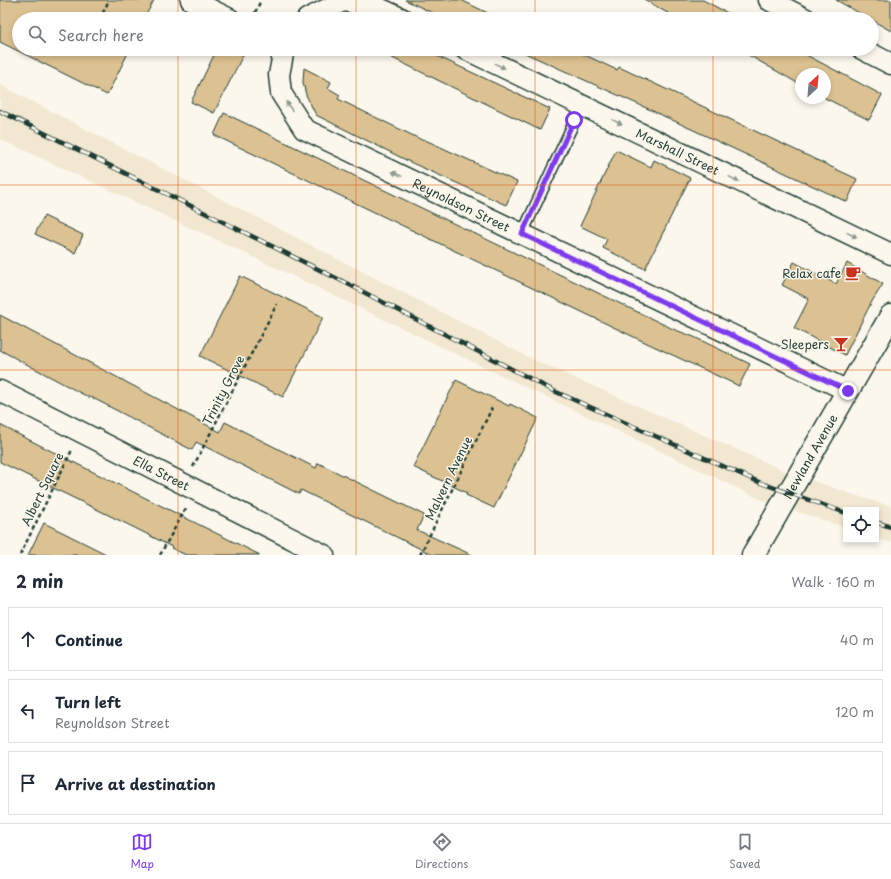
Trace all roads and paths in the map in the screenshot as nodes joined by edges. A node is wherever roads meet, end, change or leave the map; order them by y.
1 (110, 0) edge
2 (191, 0) edge
3 (261, 0) edge
4 (769, 0) edge
5 (104, 12) edge
6 (216, 12) edge
7 (255, 12) edge
8 (321, 12) edge
9 (387, 12) edge
10 (792, 12) edge
11 (283, 56) edge
12 (480, 56) edge
13 (876, 56) edge
14 (891, 64) edge
15 (582, 105) junction
16 (522, 234) junction
17 (891, 254) edge
18 (277, 304) dead end
19 (891, 316) edge
20 (0, 391) edge
21 (848, 391) junction
22 (492, 408) dead end
23 (81, 432) junction
24 (190, 487) junction
25 (20, 555) edge
26 (160, 555) edge
27 (324, 555) edge
28 (420, 555) edge
29 (753, 555) edge

1 - 5 path
2 - 6 street
3 - 7 path
4 - 10 street
8 - 9 street
16 -> 11 street, Reynoldson Street
12 -> 15 street, Marshall Street
13 - 14 street
15 - 16 lane
15 -> 17 street, Marshall Street
16 - 21 street, Reynoldson Street
18 - 24 path, Trinity Grove
19 - 21 street, Newland Avenue
20 - 23 street, Ella Street
21 - 29 street, Newland Avenue
22 - 28 path, Malvern Avenue
23 - 24 street, Ella Street
23 - 25 path, Albert Square
24 - 26 path, Trinity Grove
24 - 27 street, Ella Street

